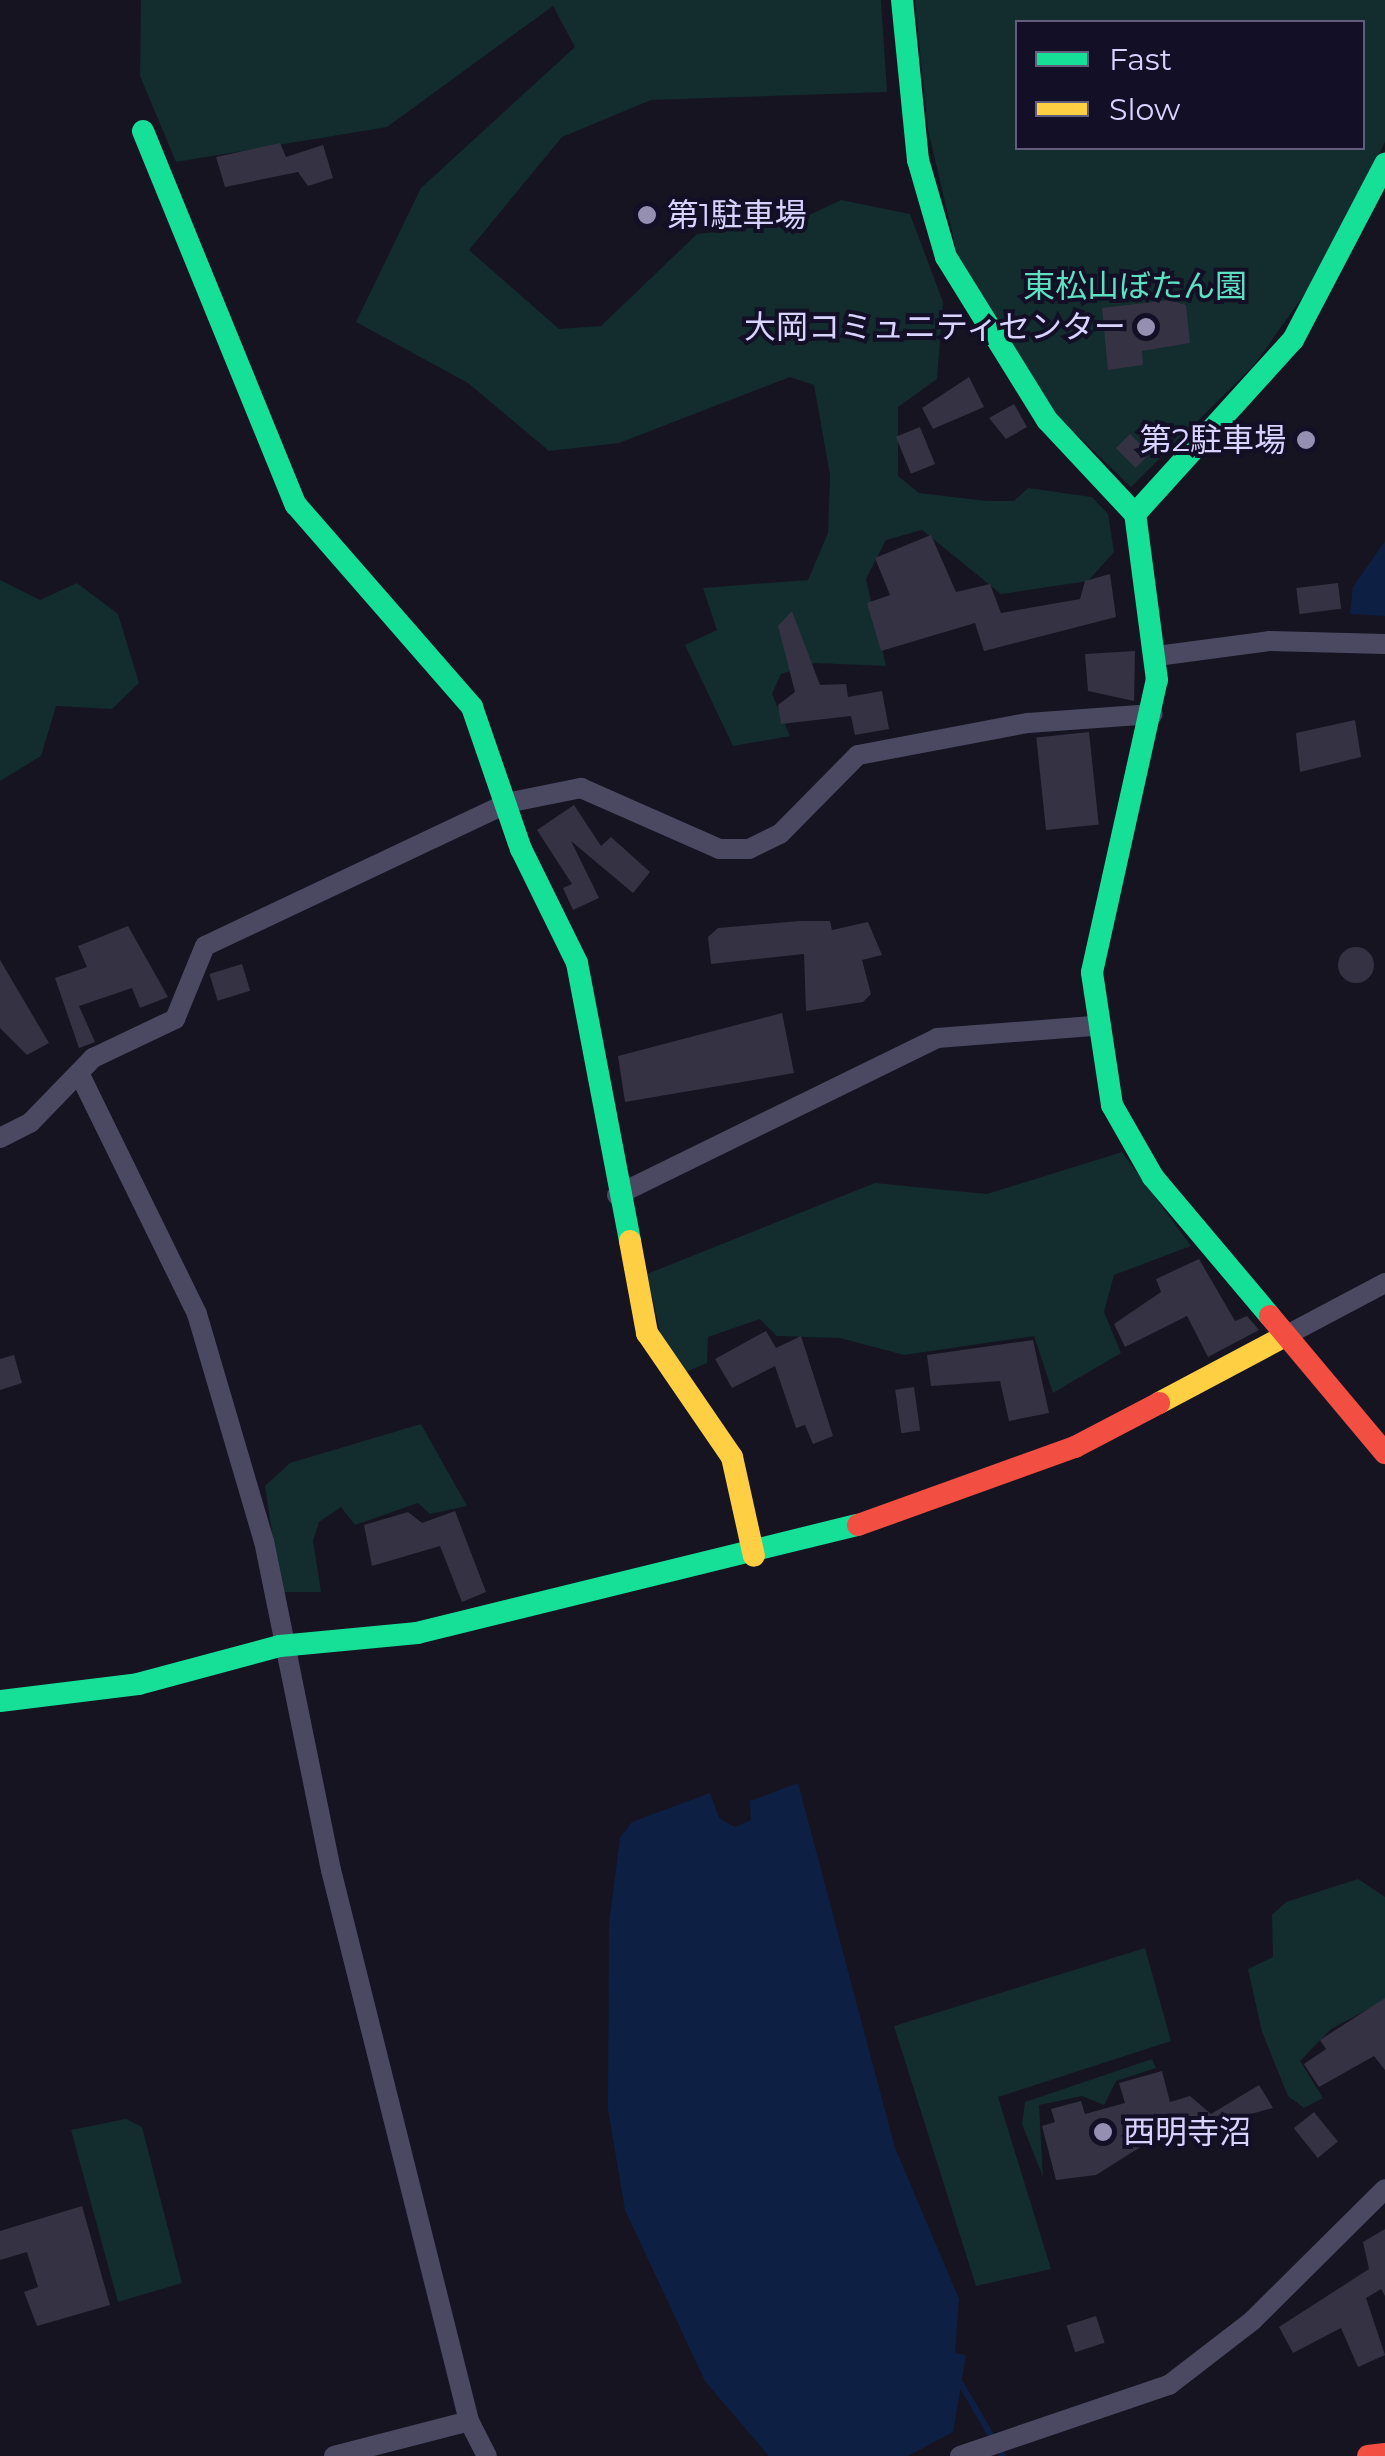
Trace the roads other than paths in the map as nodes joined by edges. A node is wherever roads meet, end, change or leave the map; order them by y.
1 (902, 0) edge
2 (143, 131) dead end
3 (1385, 164) edge
4 (1135, 514) junction
5 (1385, 644) edge
6 (1157, 656) junction
7 (1153, 714) junction
8 (506, 803) junction
9 (1093, 1026) junction
10 (80, 1073) junction
11 (0, 1138) edge
12 (618, 1195) junction
13 (1385, 1283) edge
14 (1285, 1336) junction
15 (1385, 1453) edge
16 (754, 1556) junction
17 (280, 1646) junction
18 (0, 1700) edge
19 (1385, 2189) edge
20 (469, 2421) junction
21 (1385, 2454) edge
22 (334, 2456) edge
23 (487, 2456) edge
24 (960, 2456) edge
25 (1368, 2456) edge

1 - 4 street
2 - 8 street
3 - 4 street
4 - 6 street
5 - 6 street
6 - 7 street
7 - 8 street
7 - 9 street
8 - 10 street
8 - 12 street
9 - 12 street
9 - 14 street
10 - 11 street
10 - 17 street
12 - 16 street
13 - 14 street
14 - 15 street
14 - 16 street
16 - 17 street
17 - 18 street
17 - 20 street
19 - 24 street
20 - 22 street
20 - 23 street
21 - 25 street

